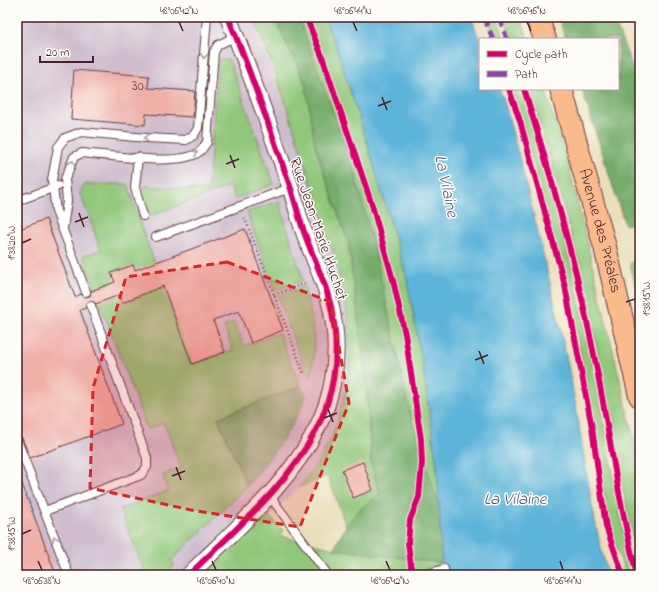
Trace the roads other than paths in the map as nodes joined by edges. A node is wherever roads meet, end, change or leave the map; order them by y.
1 (207, 17) edge
2 (228, 17) edge
3 (537, 17) edge
4 (236, 36) junction
5 (545, 38) edge
6 (561, 90) edge
7 (138, 157) junction
8 (65, 182) junction
9 (53, 187) junction
10 (290, 188) junction
11 (17, 200) edge
12 (143, 216) dead end
13 (63, 229) junction
14 (156, 237) dead end
15 (86, 292) dead end
16 (91, 306) dead end
17 (640, 396) edge
18 (17, 440) edge
19 (269, 495) junction
20 (45, 511) junction
21 (444, 569) dead end
22 (69, 575) edge
23 (189, 575) edge
24 (328, 575) edge
25 (423, 575) edge

1 -> 9 lane
2 - 4 street, Rue Jean-Marie Huchet
3 - 5 main road
7 -> 4 lane
4 - 10 street, Rue Jean-Marie Huchet
6 - 17 main road, Avenue des Préales
8 -> 7 lane
7 - 12 lane
8 - 9 lane
8 - 13 lane
9 - 11 lane
9 - 13 lane
10 - 14 lane
10 - 19 street, Rue Jean-Marie Huchet
13 - 15 lane
16 - 20 lane
18 - 20 lane
19 - 23 street, Rue Jean-Marie Huchet
19 - 24 lane
22 -> 20 lane
21 - 25 lane

